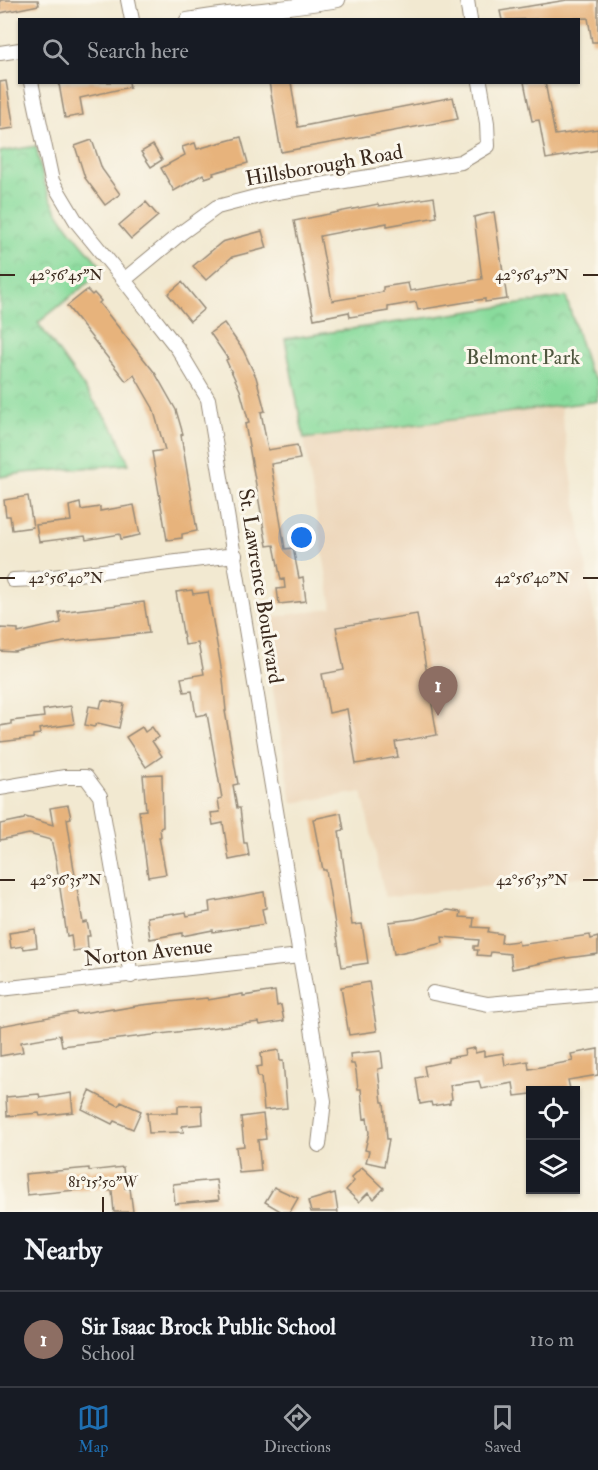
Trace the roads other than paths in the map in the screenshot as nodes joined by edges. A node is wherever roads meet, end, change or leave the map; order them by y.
1 (128, 0) edge
2 (338, 0) edge
3 (467, 0) edge
4 (132, 18) edge
5 (197, 18) edge
6 (470, 18) edge
7 (18, 50) edge
8 (0, 53) edge
9 (31, 84) edge
10 (480, 84) edge
11 (124, 280) junction
12 (235, 555) junction
13 (13, 580) dead end
14 (0, 788) edge
15 (300, 956) junction
16 (131, 976) junction
17 (0, 988) edge
18 (433, 993) dead end
19 (598, 994) edge
20 (319, 1145) dead end

1 - 4 street
2 - 5 street
3 - 6 street
7 - 8 street
9 - 11 street, St. Lawrence Boulevard
10 - 11 street, Hillsborough Road
11 - 12 street, St. Lawrence Boulevard
12 - 13 street
12 - 15 street, St. Lawrence Boulevard
14 - 16 street
15 - 16 street, Norton Avenue
15 - 20 street, St. Lawrence Boulevard
16 - 17 street, Norton Avenue
18 - 19 street

